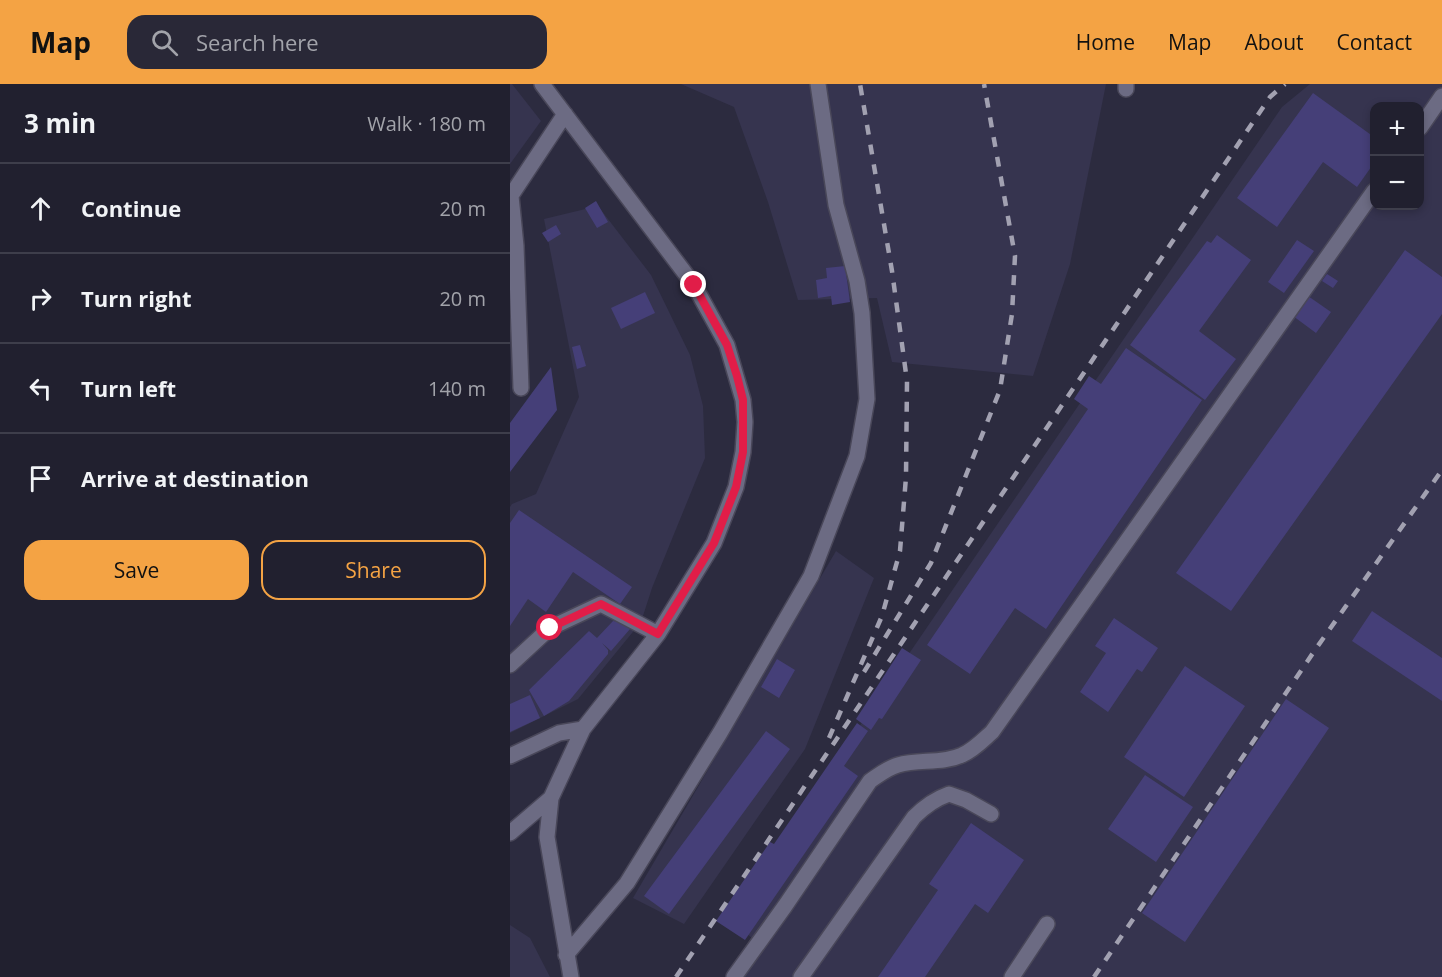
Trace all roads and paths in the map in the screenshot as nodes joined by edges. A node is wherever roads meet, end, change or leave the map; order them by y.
1 (542, 84) edge
2 (818, 84) edge
3 (1442, 96) edge
4 (566, 114) junction
5 (1424, 121) edge
6 (510, 197) edge
7 (1370, 197) edge
8 (520, 388) dead end
9 (658, 634) junction
10 (510, 665) edge
11 (583, 729) junction
12 (510, 756) edge
13 (551, 798) junction
14 (991, 814) dead end
15 (510, 833) edge
16 (1047, 924) dead end
17 (566, 955) junction
18 (570, 977) edge
19 (734, 977) edge
20 (801, 977) edge
21 (1012, 977) edge

1 - 4 street
2 - 17 street
3 - 5 street
4 - 6 street
4 - 9 street
6 - 8 street
7 - 19 street
9 - 10 street
9 - 11 street
11 - 12 street
11 - 13 street
13 - 15 street
13 - 17 street
14 - 20 street
16 - 21 street
17 - 18 street

